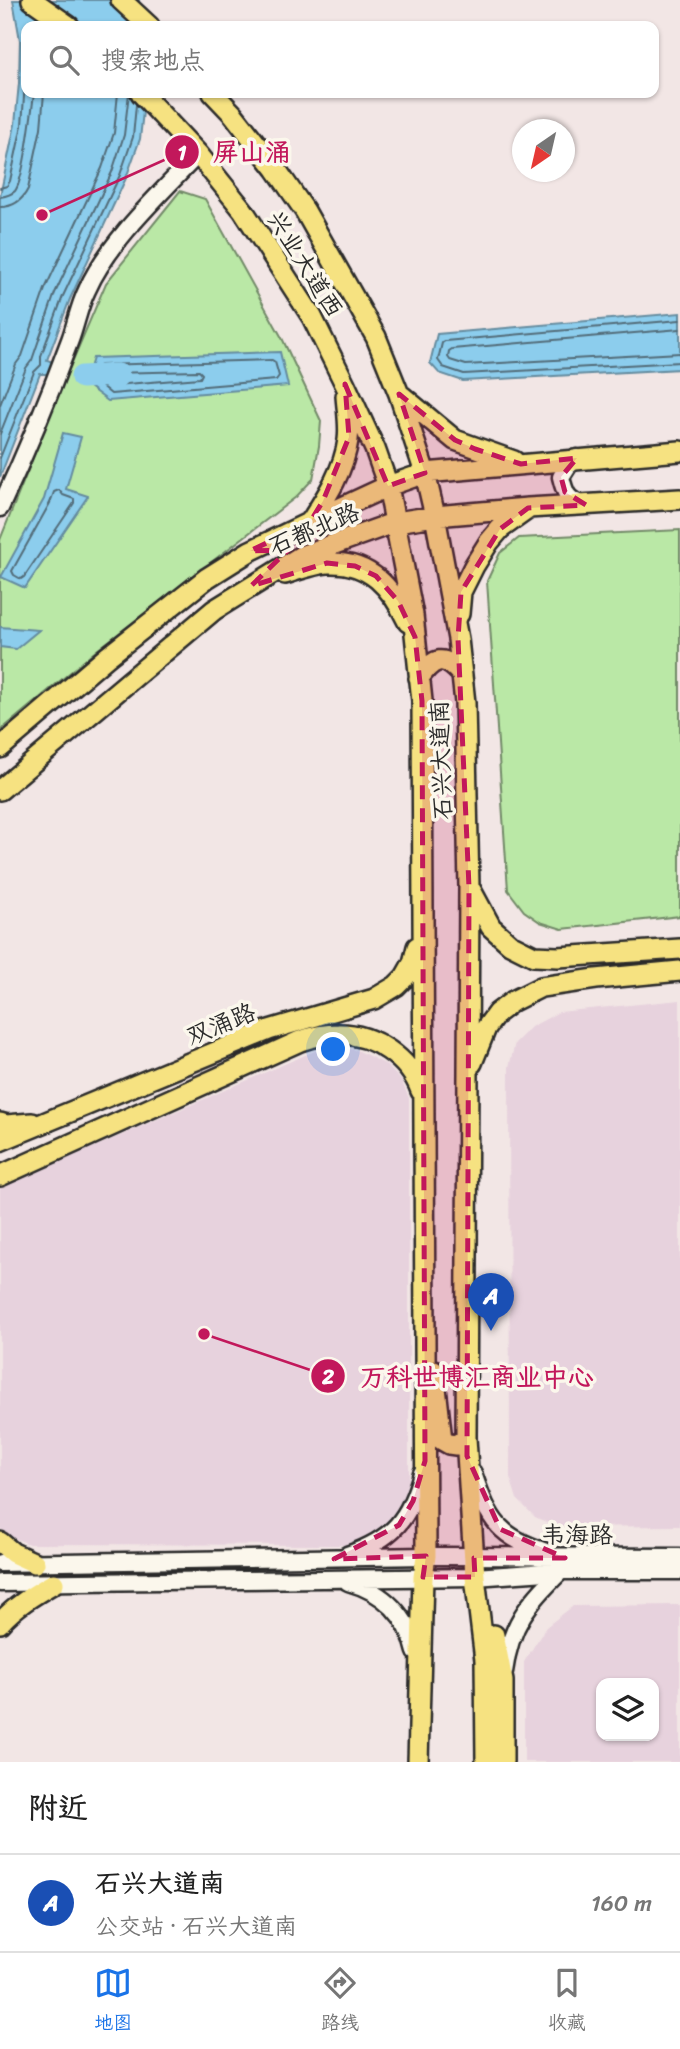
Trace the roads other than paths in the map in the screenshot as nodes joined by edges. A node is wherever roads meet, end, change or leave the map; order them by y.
1 (32, 0) edge
2 (42, 0) edge
3 (121, 0) edge
4 (62, 21) edge
5 (63, 21) edge
6 (144, 21) edge
7 (147, 98) edge
8 (218, 98) edge
9 (198, 154) junction
10 (345, 384) junction
11 (399, 394) junction
12 (680, 451) edge
13 (577, 458) junction
14 (521, 464) junction
15 (425, 473) junction
16 (388, 486) junction
17 (680, 499) edge
18 (586, 505) junction
19 (0, 508) edge
20 (528, 508) junction
21 (435, 516) junction
22 (310, 522) junction
23 (396, 522) junction
24 (250, 551) junction
25 (251, 586) junction
26 (415, 637) junction
27 (458, 639) junction
28 (462, 675) junction
29 (419, 678) junction
30 (0, 748) edge
31 (0, 790) edge
32 (469, 887) junction
33 (422, 922) junction
34 (680, 949) edge
35 (680, 971) edge
36 (467, 1073) junction
37 (423, 1098) junction
38 (47, 1122) junction
39 (0, 1123) edge
40 (0, 1141) edge
41 (0, 1176) edge
42 (424, 1317) junction
43 (467, 1447) junction
44 (425, 1461) junction
45 (0, 1542) edge
46 (426, 1556) junction
47 (680, 1557) edge
48 (334, 1559) junction
49 (0, 1563) edge
50 (35, 1563) junction
51 (563, 1565) junction
52 (474, 1567) junction
53 (680, 1571) edge
54 (424, 1577) junction
55 (336, 1579) junction
56 (0, 1583) edge
57 (54, 1583) junction
58 (0, 1623) edge
59 (421, 1673) junction
60 (503, 1681) junction
61 (418, 1762) edge
62 (486, 1762) edge
63 (503, 1762) edge

1 - 4 main road
2 - 5 main road
3 - 6 main road
7 - 9 main road, 兴业大道西
8 - 11 main road, 兴业大道西
9 - 10 main road, 兴业大道西
9 - 19 street
10 - 16 main road, 兴业大道西
10 - 22 main road
11 - 14 main road
11 - 15 main road, 兴业大道西
12 - 13 main road, 石都北路
13 - 14 main road, 石都北路
13 - 18 street
14 - 15 main road, 石都北路
15 - 16 main road, 石都北路
15 - 21 main road, 石兴大道南
16 - 22 main road, 石都北路
16 - 23 main road, 石兴大道南
17 - 18 main road, 石都北路
18 - 20 main road, 石都北路
20 - 21 main road, 石都北路
20 - 27 main road
21 - 23 main road, 石都北路
21 - 27 main road, 石兴大道南
22 - 24 main road, 石都北路
23 - 25 main road, 石都北路
23 - 26 main road, 石兴大道南
24 - 25 main road
24 - 30 main road, 石都北路
25 - 26 main road
25 - 31 main road, 石都北路
26 - 29 main road, 石兴大道南
27 - 28 main road, 石兴大道南
28 - 29 main road
28 - 32 main road, 石兴大道南
29 - 33 main road, 石兴大道南
32 - 34 main road
32 - 36 main road, 石兴大道南
33 - 37 main road, 石兴大道南
33 - 38 main road, 双涌路
35 - 36 main road
36 - 43 main road, 石兴大道南
37 - 41 main road, 双涌路
37 - 42 main road, 石兴大道南
38 - 39 main road
38 - 40 main road, 双涌路
42 - 43 main road
42 - 44 main road, 石兴大道南
43 - 51 street
43 - 52 main road, 石兴大道南
44 - 46 main road, 石兴大道南
44 - 48 street
45 - 50 main road
46 - 48 street
46 - 52 street
46 - 54 main road, 石兴大道南
47 - 51 street, 韦海路
48 - 50 street
49 - 50 street
51 - 52 street, 韦海路
51 - 53 street, 韦海路
51 - 60 street
52 - 54 street
52 - 60 main road
52 - 62 main road, 石兴大道南
54 - 55 street
54 - 59 main road, 石兴大道南
55 - 57 street
55 - 59 street
56 - 57 street
57 - 58 main road
59 - 61 main road, 石兴大道南
60 - 63 main road

